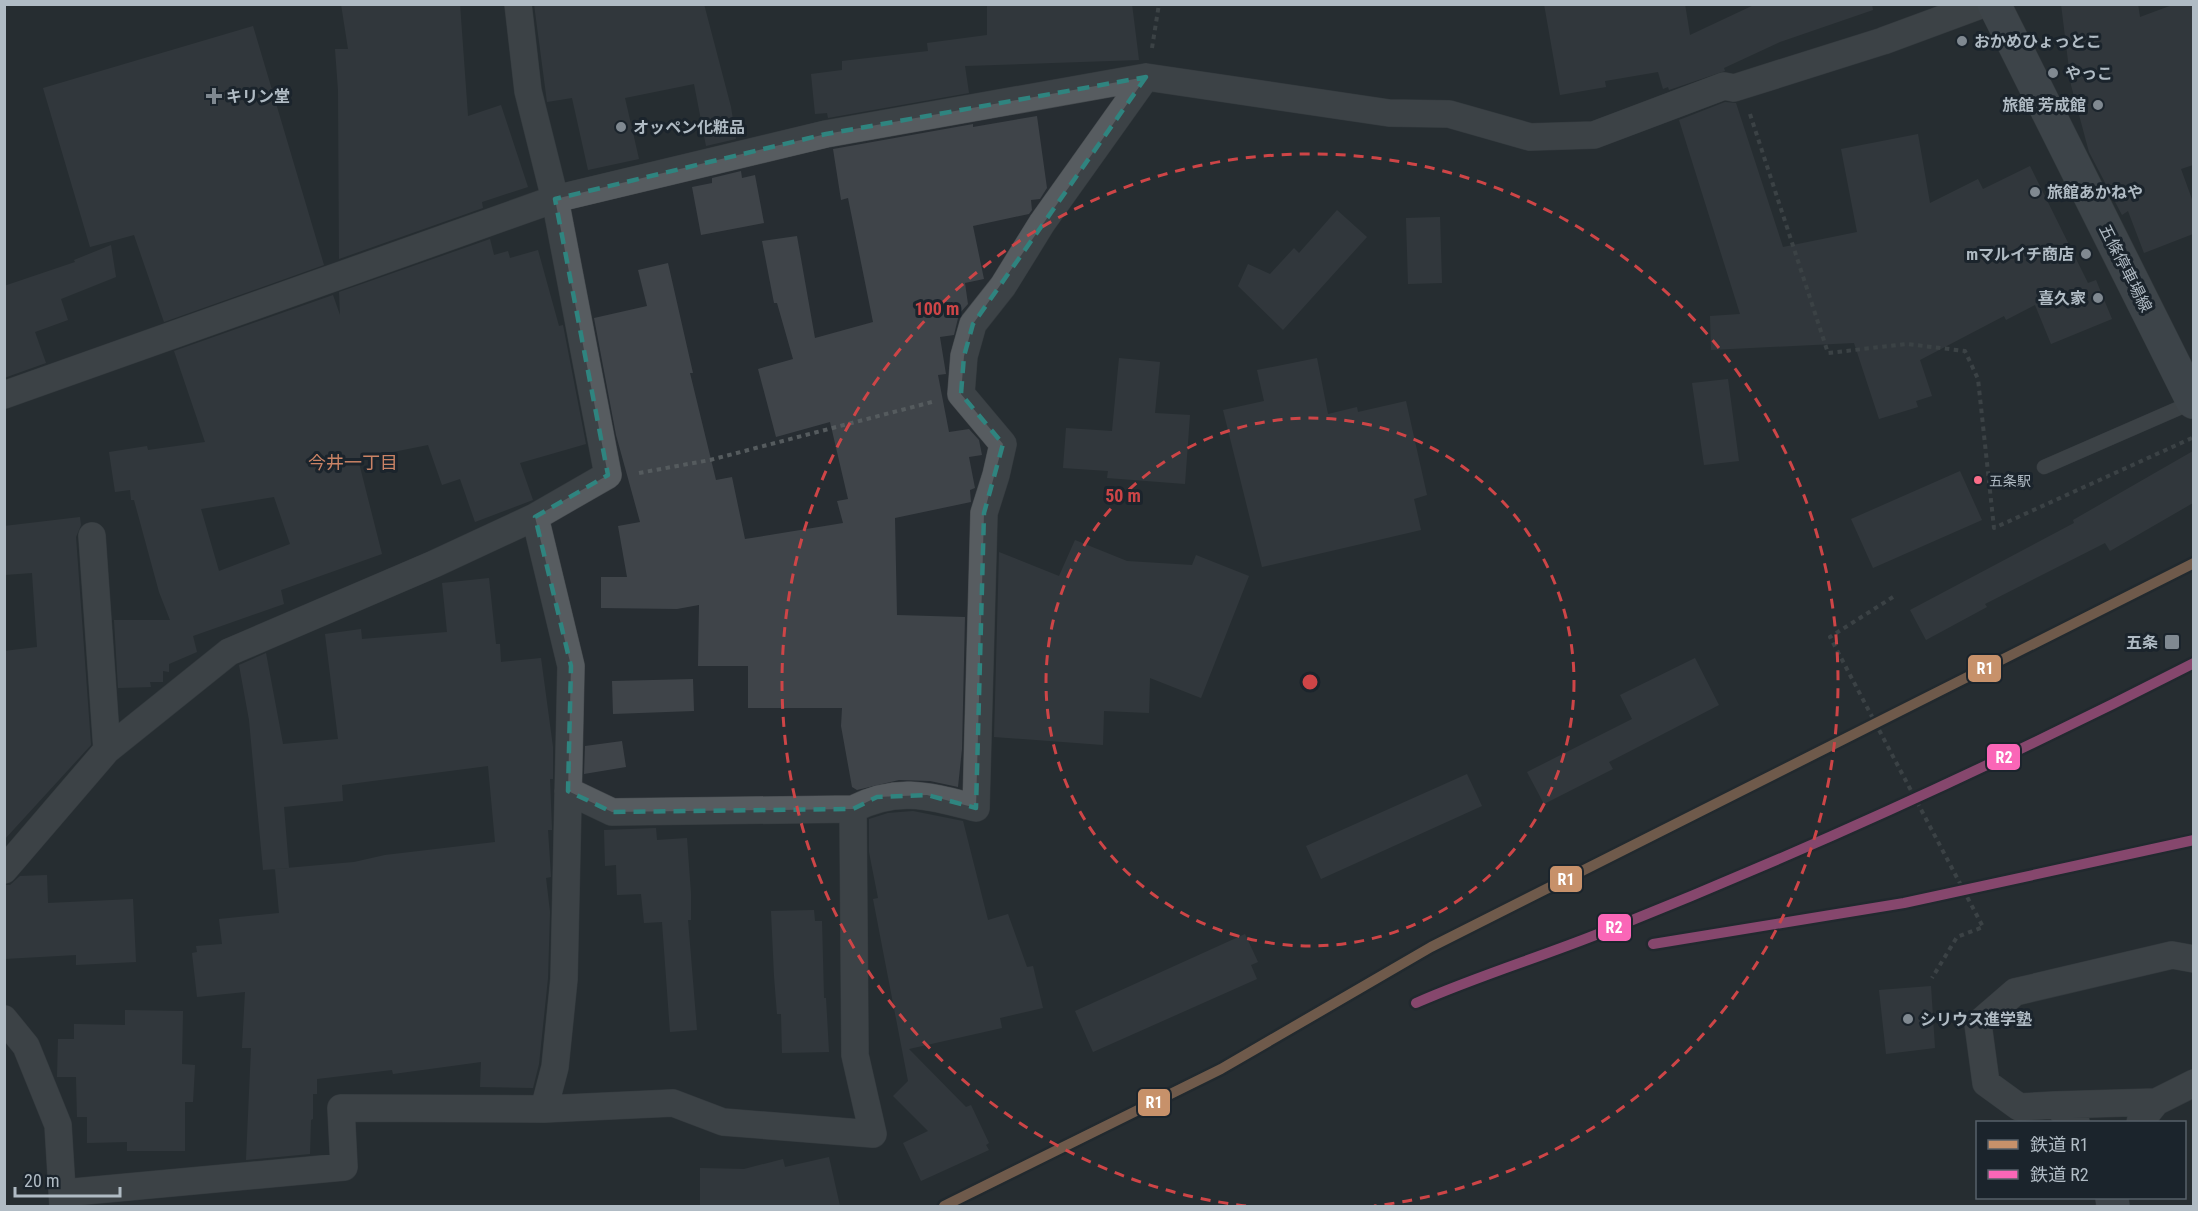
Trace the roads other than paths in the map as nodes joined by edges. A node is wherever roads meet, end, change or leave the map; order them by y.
1 (518, 4) edge
2 (1983, 4) edge
3 (1994, 4) edge
4 (1146, 77) junction
5 (555, 199) junction
6 (4, 395) edge
7 (2193, 402) edge
8 (2044, 467) dead end
9 (535, 517) junction
10 (92, 536) dead end
11 (107, 750) junction
12 (568, 791) junction
13 (853, 810) junction
14 (4, 870) edge
15 (2193, 959) edge
16 (4, 1019) edge
17 (2193, 1083) edge
18 (2055, 1105) junction
19 (544, 1109) junction
20 (2148, 1112) edge
21 (2075, 1121) edge
22 (63, 1200) edge

1 - 5 street
2 - 4 street
3 - 7 main road, 五條停車場線
4 - 5 street
4 - 13 street
5 - 6 street
5 - 9 street
7 - 8 lane
9 - 11 street
9 - 12 street
10 - 11 street
11 - 14 street
12 - 13 street
12 - 19 street
13 - 19 street
15 - 18 street
16 - 22 street
17 - 20 street
18 - 20 street
18 - 21 street
19 - 22 street

